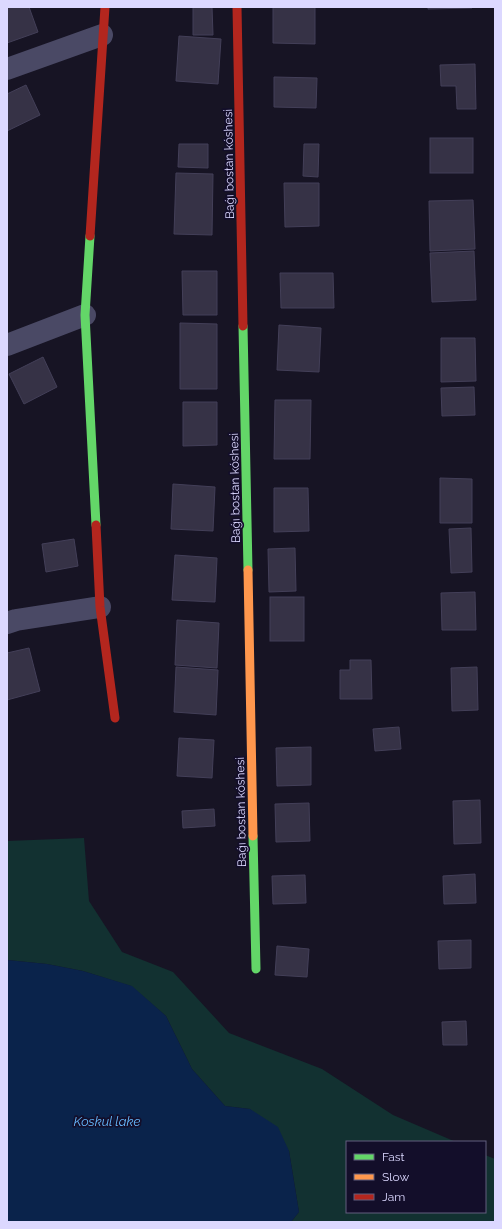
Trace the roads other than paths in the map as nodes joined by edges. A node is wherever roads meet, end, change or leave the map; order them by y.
1 (105, 7) edge
2 (237, 7) edge
3 (102, 35) junction
4 (7, 69) edge
5 (85, 315) junction
6 (7, 345) edge
7 (100, 607) junction
8 (7, 623) edge
9 (115, 718) dead end
10 (256, 969) dead end

1 - 3 street
2 - 10 street, Baǵı bostan kóshesi
3 - 4 street
3 - 5 street
5 - 6 street
5 - 7 street
7 - 8 street
7 - 9 street

